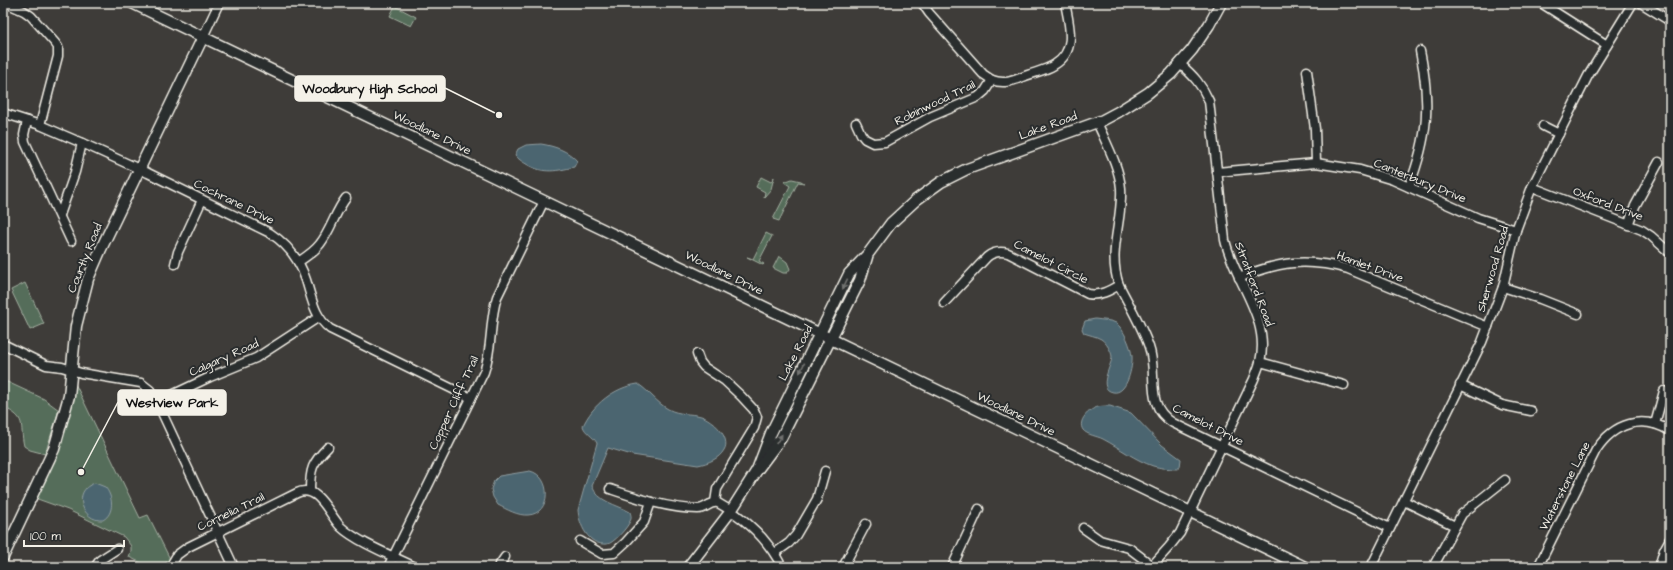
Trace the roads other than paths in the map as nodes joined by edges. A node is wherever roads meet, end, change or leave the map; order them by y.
1 (6, 3) edge
2 (132, 3) edge
3 (219, 3) edge
4 (922, 3) edge
5 (1065, 3) edge
6 (1221, 3) edge
7 (1541, 3) edge
8 (1633, 3) edge
9 (1641, 3) edge
10 (1670, 21) edge
11 (202, 37) junction
12 (1607, 45) junction
13 (1420, 51) dead end
14 (1180, 64) junction
15 (1307, 71) dead end
16 (992, 80) junction
17 (3, 113) edge
18 (27, 121) junction
19 (1097, 122) junction
20 (856, 123) dead end
21 (40, 125) junction
22 (1543, 126) dead end
23 (1559, 134) junction
24 (82, 143) junction
25 (1659, 162) dead end
26 (1316, 163) junction
27 (139, 169) junction
28 (1217, 172) junction
29 (1409, 187) junction
30 (1532, 187) junction
31 (346, 198) dead end
32 (202, 200) junction
33 (544, 201) junction
34 (60, 216) junction
35 (1628, 225) junction
36 (1516, 230) junction
37 (71, 241) dead end
38 (1670, 253) edge
39 (868, 254) junction
40 (298, 262) junction
41 (175, 264) dead end
42 (1239, 278) junction
43 (1119, 285) junction
44 (1503, 287) junction
45 (944, 303) dead end
46 (1578, 314) dead end
47 (319, 317) junction
48 (1488, 327) junction
49 (820, 334) junction
50 (831, 339) junction
51 (3, 344) edge
52 (697, 354) dead end
53 (1260, 362) junction
54 (72, 370) junction
55 (1344, 385) dead end
56 (1460, 385) junction
57 (1664, 391) dead end
58 (471, 398) junction
59 (156, 402) junction
60 (1531, 412) dead end
61 (1656, 424) junction
62 (1670, 431) edge
63 (1221, 446) junction
64 (328, 447) dead end
65 (757, 470) junction
66 (825, 471) dead end
67 (1506, 480) dead end
68 (610, 489) dead end
69 (310, 491) junction
70 (1404, 501) junction
71 (651, 502) junction
72 (715, 502) junction
73 (979, 509) dead end
74 (731, 511) junction
75 (1190, 512) junction
76 (866, 524) dead end
77 (1455, 526) junction
78 (1083, 528) dead end
79 (1390, 528) junction
80 (218, 532) junction
81 (1670, 539) edge
82 (580, 541) dead end
83 (6, 545) edge
84 (117, 549) dead end
85 (775, 554) junction
86 (393, 556) junction
87 (3, 557) edge
88 (505, 557) dead end
89 (1153, 566) edge
90 (95, 567) edge
91 (170, 567) edge
92 (234, 567) edge
93 (388, 567) edge
94 (415, 567) edge
95 (498, 567) edge
96 (688, 567) edge
97 (782, 567) edge
98 (843, 567) edge
99 (952, 567) edge
100 (1305, 567) edge
101 (1371, 567) edge
102 (1433, 567) edge
103 (1538, 567) edge
104 (1659, 567) edge

1 - 21 street
2 - 11 street, Woodlane Drive
3 - 11 street, Courtly Road
4 - 16 street
5 - 16 street, Robinwood Trail
6 - 14 street, Lake Road
7 - 12 street
8 - 12 street, Sherwood Road
9 - 10 street
11 - 27 street, Courtly Road
11 - 33 street, Woodlane Drive
12 - 23 street, Sherwood Road
13 - 29 street
14 - 19 street, Lake Road
14 - 28 street, Stratford Road
15 - 26 street
16 - 20 street, Robinwood Trail
17 - 18 street, Cochrane Drive
18 - 21 street, Cochrane Drive
18 - 34 street
19 - 39 street, Lake Road
19 - 43 street, Camelot Drive
21 - 24 street, Cochrane Drive
22 - 23 street
23 - 30 street, Sherwood Road
24 - 27 street, Cochrane Drive
24 - 34 street
25 - 35 street
26 - 28 street, Canterbury Drive
26 - 29 street, Canterbury Drive
27 - 32 street, Cochrane Drive
27 - 54 street, Courtly Road
28 - 42 street, Stratford Road
29 - 36 street, Canterbury Drive
30 - 35 street, Oxford Drive
30 - 36 street, Sherwood Road
31 - 40 street
32 - 40 street, Cochrane Drive
32 - 41 street
33 - 49 street, Woodlane Drive
33 - 58 street, Copper Cliff Trail
34 - 37 street
35 - 38 street, Oxford Drive
36 - 44 street, Sherwood Road
39 -> 49 street, Lake Road
39 - 50 street, Lake Road
40 - 47 street, Cochrane Drive
42 - 48 street, Hamlet Drive
42 - 53 street, Stratford Road
43 - 45 street, Camelot Circle
43 - 63 street, Camelot Drive
44 - 46 street
44 - 48 street, Sherwood Road
47 - 58 street, Cochrane Drive
47 - 59 street, Calgary Road
48 - 56 street, Sherwood Road
49 - 50 street, Woodlane Drive
49 -> 65 street, Lake Road
65 -> 50 street, Lake Road
50 - 75 street, Woodlane Drive
51 - 54 street
52 - 72 street
53 - 55 street
53 - 63 street, Stratford Road
54 - 59 street
54 - 83 street, Courtly Road
56 - 60 street
56 - 70 street, Sherwood Road
57 - 61 street
58 - 86 street, Copper Cliff Trail
59 - 80 street
61 - 62 street, Waterstone Lane
61 - 103 street, Waterstone Lane
63 - 75 street, Stratford Road
63 - 79 street, Camelot Drive
64 - 69 street
65 - 74 street, Lake Road
66 - 85 street
67 - 77 street
68 - 71 street
69 - 80 street, Cornelia Trail
69 - 86 street
70 - 77 street
70 - 79 street, Sherwood Road
71 - 72 street
71 - 82 street
72 - 74 street
73 - 99 street
74 - 85 street
74 - 96 street, Lake Road
75 - 89 street, Stratford Road
75 - 100 street, Woodlane Drive
76 - 98 street
77 - 102 street
78 - 89 street
79 - 101 street, Sherwood Road
80 - 91 street, Cornelia Trail
80 - 92 street
81 - 104 street
83 - 87 street, Courtly Road
84 - 90 street
85 - 97 street
86 - 93 street, Copper Cliff Trail
86 - 94 street
88 - 95 street

